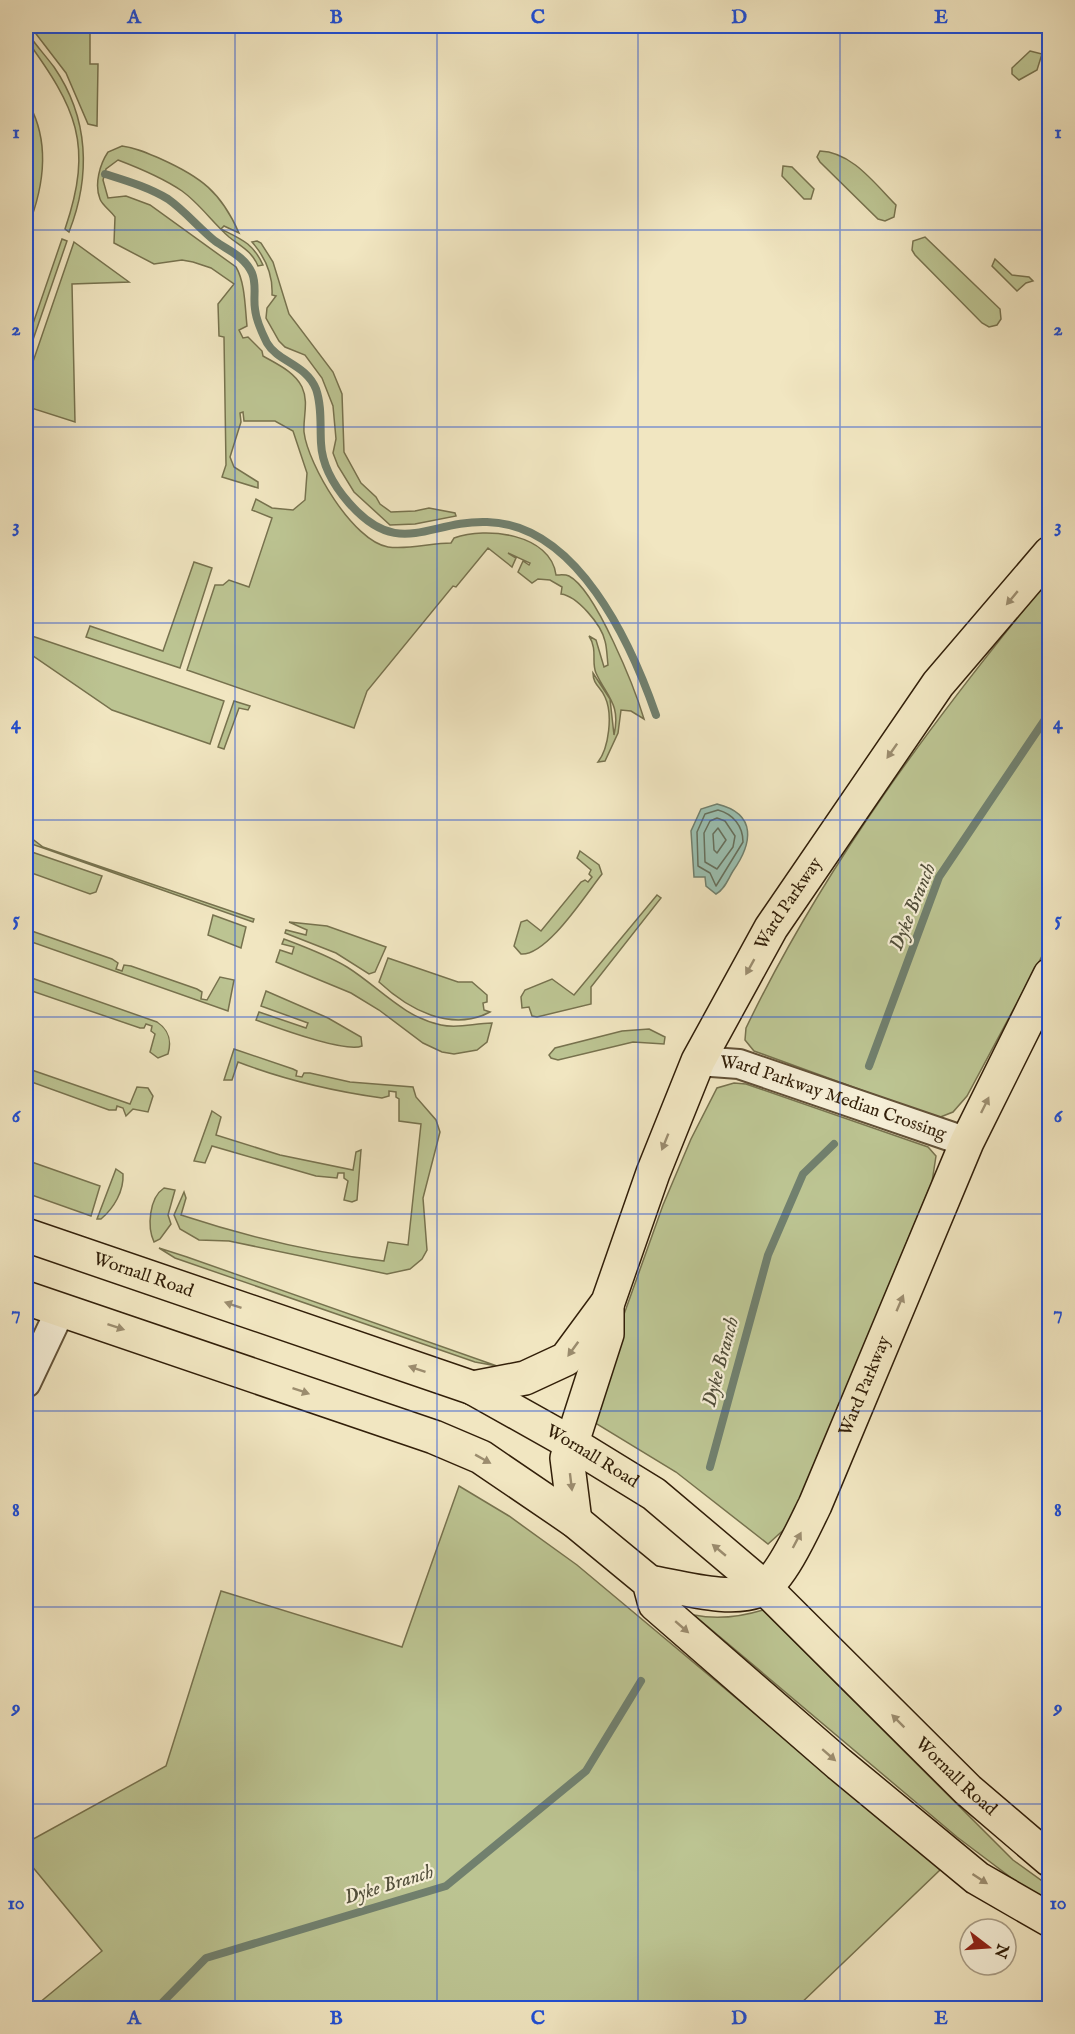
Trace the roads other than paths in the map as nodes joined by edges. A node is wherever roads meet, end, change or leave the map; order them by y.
1 (1050, 553) edge
2 (1050, 975) edge
3 (698, 1061) junction
4 (967, 1142) junction
5 (26, 1235) edge
6 (26, 1298) edge
7 (608, 1302) junction
8 (61, 1309) junction
9 (26, 1383) edge
10 (473, 1388) junction
11 (571, 1443) junction
12 (575, 1521) junction
13 (649, 1582) junction
14 (764, 1587) junction
15 (1050, 1860) edge
16 (1050, 1920) edge

1 -> 3 main road, Ward Parkway
4 -> 2 main road, Ward Parkway
3 - 4 street, Ward Parkway Median Crossing
3 -> 7 main road, Ward Parkway
14 -> 4 main road, Ward Parkway
10 -> 5 main road, Wornall Road
6 - 8 main road
7 -> 10 main road, Ward Parkway
7 - 11 main road, Ward Parkway
8 - 9 street
8 -> 12 main road
10 - 11 main road, Wornall Road
11 -> 12 main road, Ward Parkway
14 -> 11 main road, Wornall Road
12 - 13 main road
13 - 14 main road
13 -> 16 main road
15 -> 14 main road, Wornall Road

